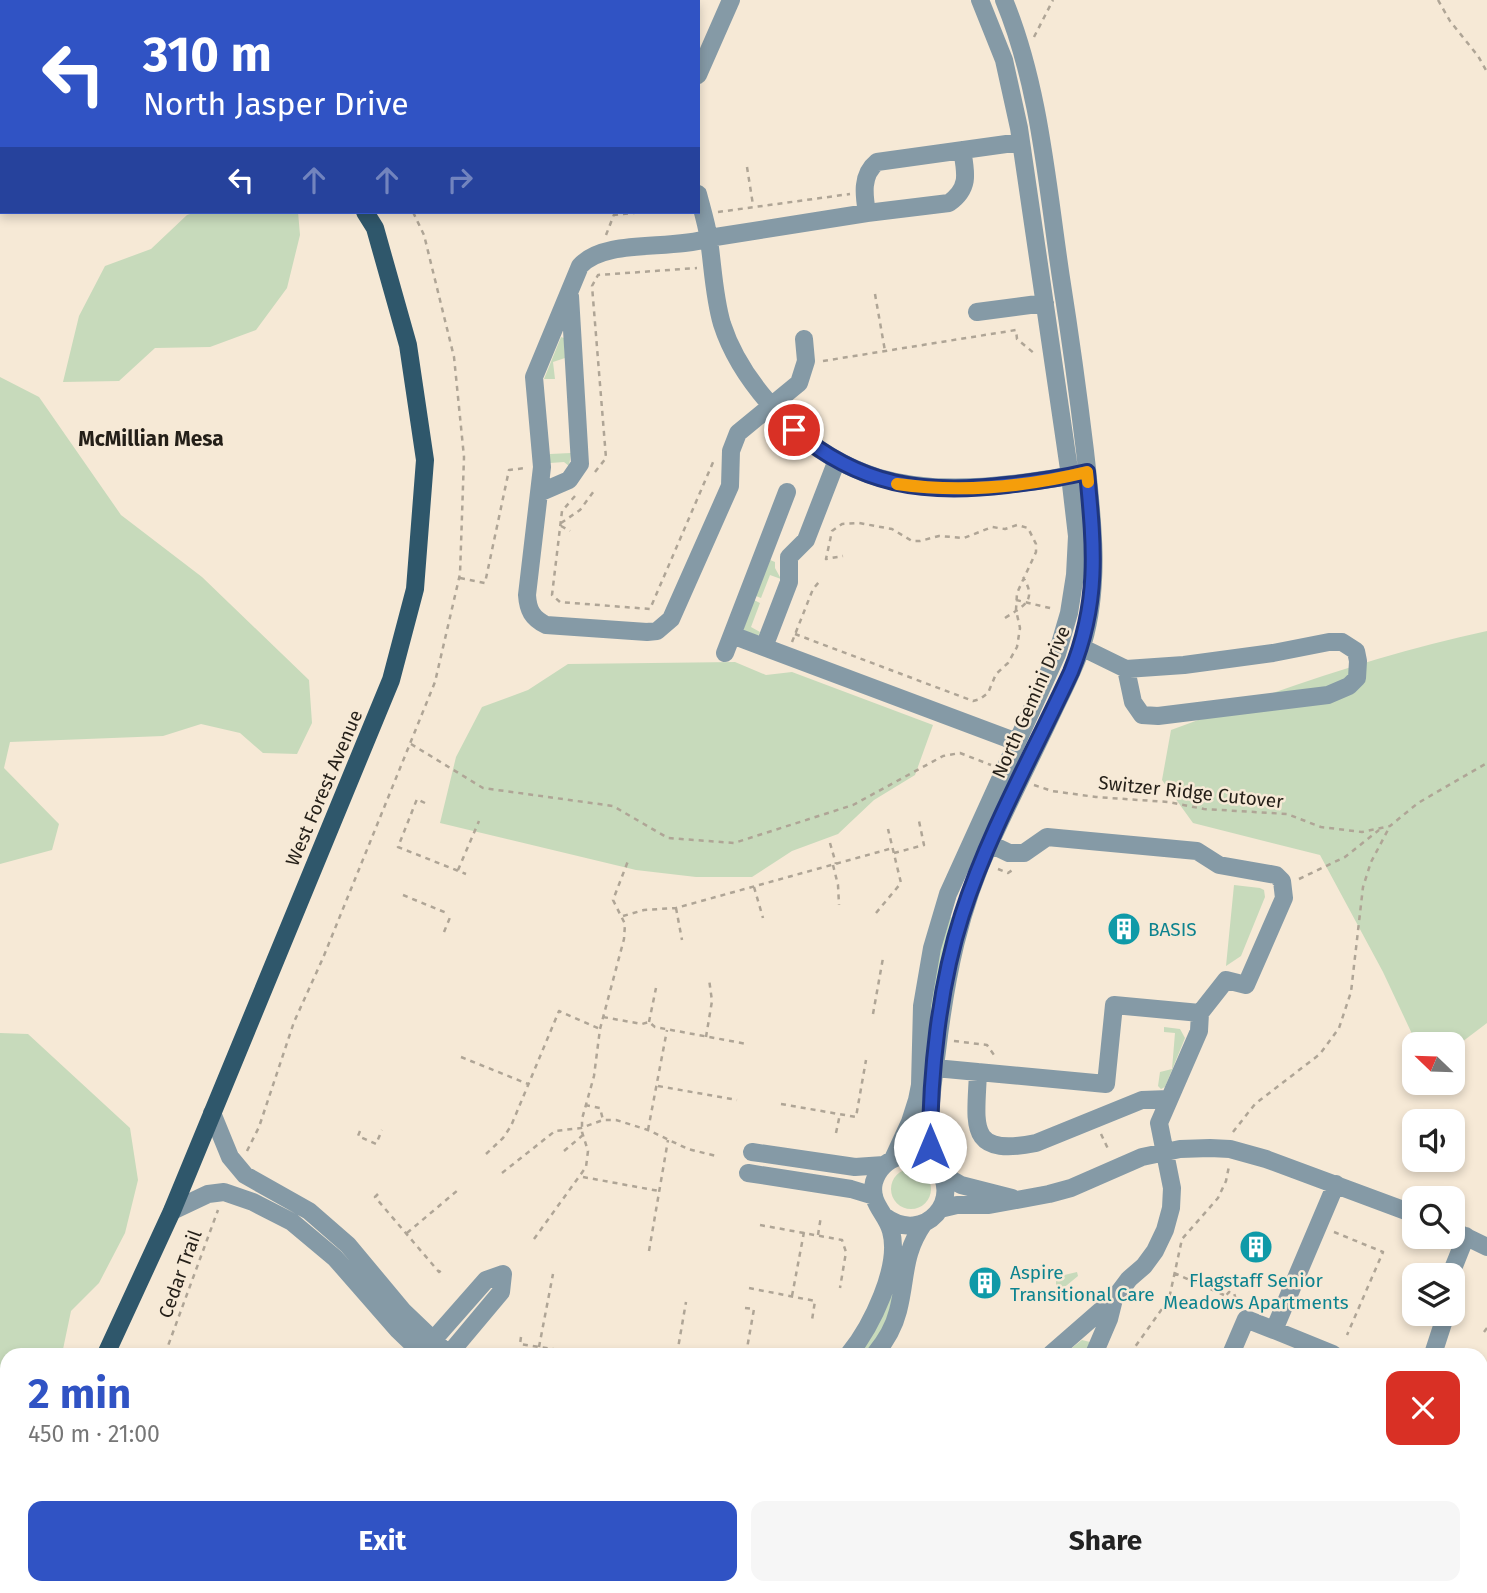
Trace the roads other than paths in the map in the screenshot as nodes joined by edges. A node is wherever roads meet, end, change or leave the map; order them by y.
1 (731, 0) edge
2 (980, 0) edge
3 (1004, 0) edge
4 (700, 70) edge
5 (1021, 142) junction
6 (962, 150) junction
7 (700, 202) edge
8 (366, 214) edge
9 (867, 214) junction
10 (709, 238) junction
11 (570, 291) junction
12 (1045, 303) junction
13 (977, 312) dead end
14 (804, 339) dead end
15 (771, 407) junction
16 (837, 460) junction
17 (1079, 474) junction
18 (787, 492) dead end
19 (539, 493) junction
20 (765, 549) junction
21 (789, 557) junction
22 (732, 635) junction
23 (764, 647) junction
24 (1081, 647) junction
25 (725, 653) dead end
26 (1126, 669) junction
27 (1017, 742) junction
28 (990, 844) junction
29 (1200, 1013) junction
30 (935, 1068) junction
31 (978, 1072) junction
32 (1106, 1084) junction
33 (1169, 1099) junction
34 (212, 1113) junction
35 (1100, 1116) junction
36 (752, 1152) dead end
37 (1164, 1152) junction
38 (888, 1162) junction
39 (937, 1169) junction
40 (748, 1173) dead end
41 (1336, 1184) junction
42 (874, 1196) junction
43 (1016, 1199) junction
44 (940, 1209) junction
45 (1402, 1209) edge
46 (172, 1210) junction
47 (884, 1216) junction
48 (924, 1223) junction
49 (1465, 1236) edge
50 (1487, 1247) edge
51 (1114, 1299) junction
52 (1442, 1326) edge
53 (1274, 1329) junction
54 (109, 1348) edge
55 (425, 1348) edge
56 (425, 1348) edge
57 (427, 1348) edge
58 (453, 1348) edge
59 (854, 1348) edge
60 (880, 1348) edge
61 (1058, 1348) edge
62 (1097, 1348) edge
63 (1234, 1348) edge
64 (1319, 1348) edge
65 (1435, 1348) edge

1 - 4 street
2 - 5 street, North Gemini Drive
3 - 17 street, North Gemini Drive
5 - 6 street
5 - 12 street, North Gemini Drive
6 - 9 street
6 - 9 street
7 - 10 street
8 - 34 main road, West Forest Avenue
9 - 10 street
10 - 11 street
10 - 15 street
11 - 19 street
11 - 19 street
12 - 13 street
12 - 17 street, North Gemini Drive
14 - 15 street
15 - 16 street
15 - 19 street
16 - 17 street
16 - 21 street
17 - 24 street, North Gemini Drive
17 - 27 street, North Gemini Drive
18 - 20 street
20 - 21 street
20 - 22 street
21 - 23 street
22 - 23 street
22 - 25 street
23 - 27 street
24 - 26 street
24 - 28 street, North Gemini Drive
26 - 26 street
27 - 38 street, North Gemini Drive
28 - 29 street
28 - 30 street, North Gemini Drive
29 - 32 street
29 - 33 street
30 - 31 street
30 - 39 street, North Gemini Drive
31 - 32 street
31 - 35 street
32 - 35 street
33 - 35 street
33 - 37 street
34 - 46 main road, West Forest Avenue
34 - 55 street
36 - 38 street
37 - 41 street
37 - 43 street
37 - 51 street
38 - 39 street
38 - 42 street, North Gemini Drive
39 - 43 street
39 - 44 street, North Gemini Drive
40 - 42 street
41 - 45 street
41 - 53 street
42 - 47 street
43 - 44 street
44 - 48 street
46 - 54 main road, West Forest Avenue
46 - 56 street
47 - 48 street
47 - 59 street
48 - 60 street
49 - 50 street
51 - 61 street
51 - 62 street
52 - 65 street
53 - 63 street
53 - 64 street
57 - 58 street

